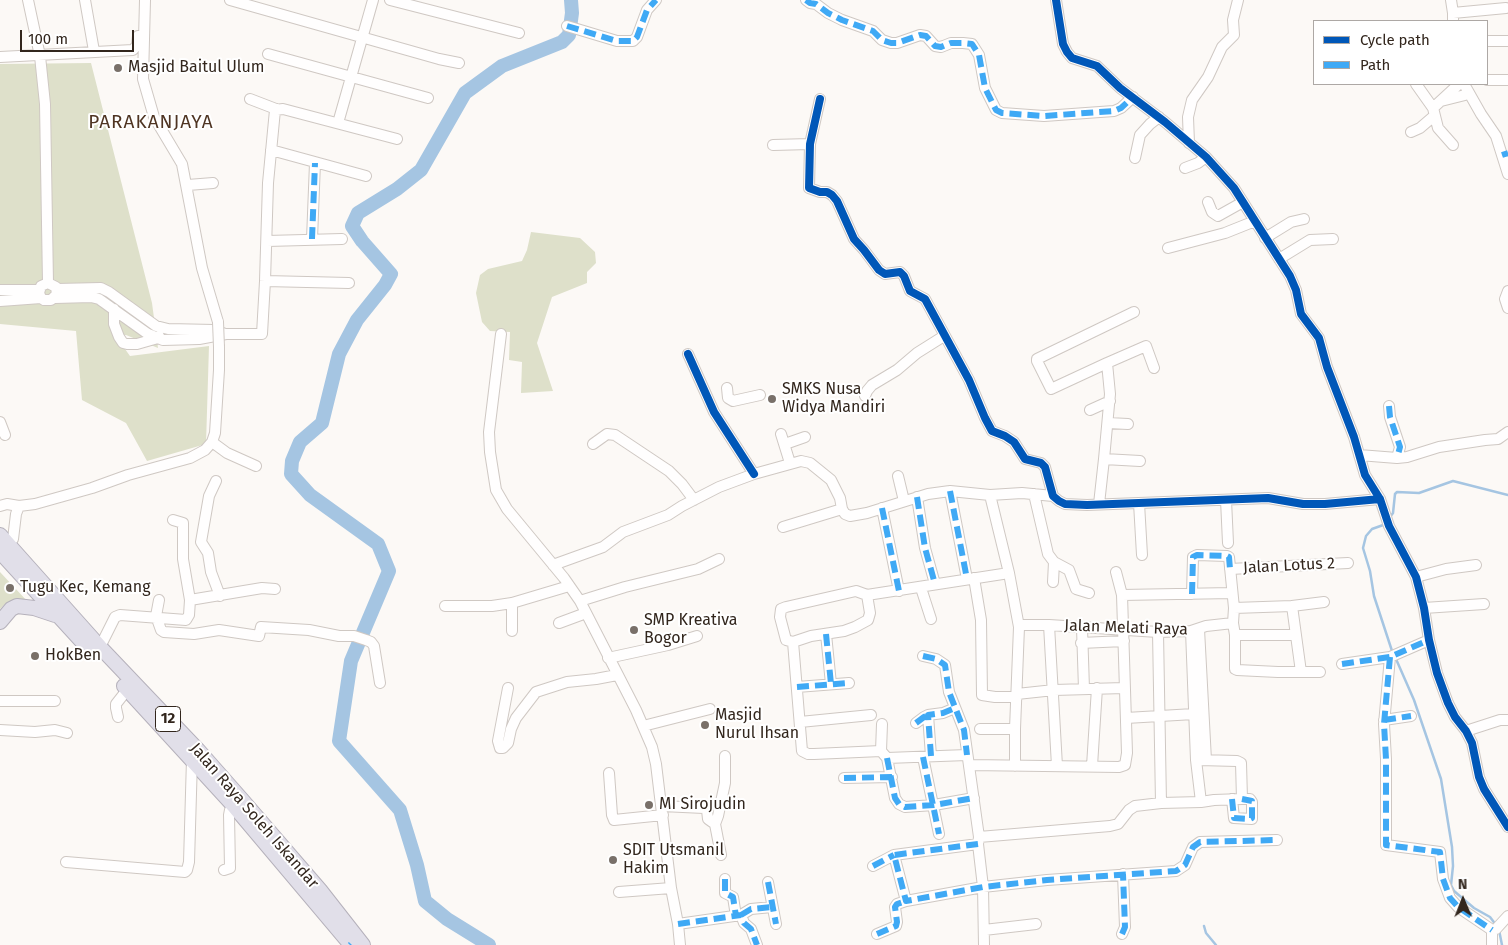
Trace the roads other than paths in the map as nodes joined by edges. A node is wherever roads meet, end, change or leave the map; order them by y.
1 (28, 0) edge
2 (85, 0) edge
3 (93, 0) edge
4 (140, 0) edge
5 (145, 0) edge
6 (230, 0) edge
7 (373, 0) edge
8 (390, 0) edge
9 (656, 0) edge
10 (806, 0) edge
11 (1056, 0) edge
12 (1238, 0) edge
13 (1451, 0) edge
14 (1506, 8) dead end
15 (1453, 17) edge
16 (567, 26) dead end
17 (91, 30) junction
18 (519, 33) dead end
19 (362, 37) junction
20 (1488, 41) edge
21 (1508, 42) edge
22 (94, 51) junction
23 (268, 54) dead end
24 (40, 56) junction
25 (0, 57) edge
26 (459, 63) dead end
27 (351, 78) junction
28 (1488, 80) edge
29 (1508, 80) edge
30 (1417, 85) edge
31 (1459, 85) edge
32 (1460, 85) edge
33 (1461, 85) edge
34 (1465, 95) junction
35 (1133, 97) junction
36 (428, 98) dead end
37 (820, 98) dead end
38 (250, 100) dead end
39 (1436, 108) junction
40 (276, 109) junction
41 (1159, 117) junction
42 (338, 124) junction
43 (1438, 128) junction
44 (1488, 133) dead end
45 (397, 139) dead end
46 (1189, 143) junction
47 (810, 144) junction
48 (773, 145) dead end
49 (1453, 145) dead end
50 (271, 150) junction
51 (1505, 154) edge
52 (1206, 157) junction
53 (1135, 158) dead end
54 (315, 163) junction
55 (1185, 168) dead end
56 (1508, 174) edge
57 (366, 176) dead end
58 (213, 183) dead end
59 (188, 185) junction
60 (1208, 202) dead end
61 (1243, 202) junction
62 (1304, 220) dead end
63 (1255, 221) junction
64 (1265, 238) junction
65 (312, 239) junction
66 (342, 239) dead end
67 (1333, 239) dead end
68 (267, 241) junction
69 (1168, 248) dead end
70 (1279, 259) junction
71 (265, 282) junction
72 (349, 284) dead end
73 (0, 290) edge
74 (53, 290) junction
75 (1508, 291) edge
76 (40, 294) junction
77 (0, 301) edge
78 (114, 308) junction
79 (1508, 308) edge
80 (1134, 312) dead end
81 (161, 328) junction
82 (226, 334) junction
83 (501, 334) dead end
84 (944, 336) junction
85 (158, 338) junction
86 (688, 354) dead end
87 (1107, 363) junction
88 (1154, 368) dead end
89 (760, 395) dead end
90 (865, 396) dead end
91 (1110, 401) junction
92 (1390, 406) dead end
93 (712, 407) junction
94 (1090, 410) dead end
95 (0, 422) edge
96 (1108, 423) junction
97 (1128, 424) dead end
98 (1508, 432) edge
99 (5, 435) dead end
100 (806, 436) dead end
101 (212, 442) junction
102 (592, 444) dead end
103 (1359, 455) junction
104 (1397, 458) junction
105 (1104, 459) junction
106 (1140, 461) dead end
107 (790, 463) junction
108 (256, 466) dead end
109 (754, 474) junction
110 (898, 476) dead end
111 (216, 481) dead end
112 (950, 492) junction
113 (1034, 494) junction
114 (990, 495) junction
115 (1053, 496) junction
116 (917, 497) junction
117 (1380, 499) junction
118 (694, 500) junction
119 (1226, 500) junction
120 (904, 501) junction
121 (1139, 503) junction
122 (1099, 504) junction
123 (0, 506) edge
124 (19, 506) junction
125 (882, 508) junction
126 (842, 509) junction
127 (173, 520) dead end
128 (783, 527) dead end
129 (1228, 543) dead end
130 (3, 544) edge
131 (1142, 555) dead end
132 (718, 559) dead end
133 (1054, 562) junction
134 (1348, 563) dead end
135 (553, 565) junction
136 (1476, 565) dead end
137 (1230, 569) junction
138 (1009, 572) junction
139 (1116, 572) dead end
140 (1416, 577) junction
141 (970, 578) junction
142 (1053, 582) dead end
143 (935, 584) junction
144 (569, 586) junction
145 (921, 588) junction
146 (275, 589) dead end
147 (899, 591) junction
148 (1232, 592) junction
149 (1089, 593) dead end
150 (1192, 594) junction
151 (867, 595) junction
152 (1122, 595) junction
153 (220, 596) junction
154 (159, 600) dead end
155 (190, 600) junction
156 (580, 601) junction
157 (1324, 602) dead end
158 (512, 603) junction
159 (1484, 604) dead end
160 (445, 606) dead end
161 (1292, 606) junction
162 (1234, 608) junction
163 (1424, 608) junction
164 (586, 613) junction
165 (58, 616) junction
166 (156, 616) junction
167 (931, 619) dead end
168 (0, 622) edge
169 (559, 623) dead end
170 (1233, 623) junction
171 (1049, 625) junction
172 (1019, 627) junction
173 (1082, 628) junction
174 (1195, 630) junction
175 (512, 631) dead end
176 (1158, 632) junction
177 (826, 634) junction
178 (1235, 635) junction
179 (1296, 635) junction
180 (697, 636) dead end
181 (1123, 636) junction
182 (1429, 640) junction
183 (793, 642) junction
184 (1082, 642) junction
185 (100, 647) junction
186 (1393, 655) junction
187 (923, 656) dead end
188 (608, 658) junction
189 (1342, 664) dead end
190 (1301, 672) junction
191 (1320, 672) dead end
192 (617, 674) junction
193 (380, 683) dead end
194 (849, 683) dead end
195 (831, 684) junction
196 (797, 687) junction
197 (508, 688) dead end
198 (1097, 688) junction
199 (1124, 688) junction
200 (1084, 689) junction
201 (127, 690) junction
202 (1054, 690) junction
203 (1198, 694) junction
204 (1017, 696) junction
205 (55, 700) dead end
206 (0, 701) edge
207 (955, 708) junction
208 (710, 709) dead end
209 (1194, 714) junction
210 (871, 715) dead end
211 (928, 715) junction
212 (1160, 716) junction
213 (1411, 716) dead end
214 (118, 717) dead end
215 (1126, 718) junction
216 (1384, 720) junction
217 (1508, 720) edge
218 (800, 722) junction
219 (916, 723) dead end
220 (882, 724) dead end
221 (643, 726) junction
222 (980, 729) dead end
223 (1015, 729) junction
224 (0, 730) edge
225 (1466, 731) junction
226 (67, 733) dead end
227 (181, 740) junction
228 (884, 754) junction
229 (725, 756) dead end
230 (927, 756) junction
231 (192, 759) junction
232 (968, 760) junction
233 (1201, 760) junction
234 (1015, 766) junction
235 (1057, 766) junction
236 (1092, 766) junction
237 (609, 773) dead end
238 (892, 776) junction
239 (844, 778) dead end
240 (974, 798) junction
241 (1200, 802) junction
242 (1161, 803) junction
243 (233, 804) junction
244 (934, 805) junction
245 (662, 811) junction
246 (715, 824) junction
247 (1508, 826) edge
248 (939, 834) dead end
249 (978, 840) junction
250 (1277, 840) dead end
251 (721, 855) dead end
252 (894, 855) junction
253 (66, 862) dead end
254 (873, 866) dead end
255 (224, 870) dead end
256 (1123, 874) junction
257 (724, 879) dead end
258 (768, 882) dead end
259 (982, 887) junction
260 (671, 888) junction
261 (619, 892) dead end
262 (906, 901) junction
263 (772, 907) junction
264 (739, 915) junction
265 (678, 924) junction
266 (776, 924) dead end
267 (1036, 924) dead end
268 (1500, 924) edge
269 (984, 930) junction
270 (877, 934) dead end
271 (1122, 934) dead end
272 (355, 943) edge
273 (373, 945) edge
274 (680, 945) edge
275 (757, 945) edge
276 (984, 945) edge
277 (1492, 945) edge

1 - 24 street
2 - 17 street
3 - 17 street
4 - 22 street
5 - 59 street
6 - 19 street
7 - 19 street
8 - 18 street
9 - 16 street
10 - 35 street
11 - 35 street
12 - 46 street
13 - 15 street
14 - 15 street
17 - 22 street
19 - 26 street
19 - 27 street
20 - 21 street
22 - 24 street
23 - 27 street
24 - 25 street
24 - 74 street
27 - 36 street
27 - 42 street
28 - 29 street
30 - 39 street
31 - 39 street
32 - 34 street
33 - 51 street
34 - 39 street
34 - 44 street
35 - 41 street
37 - 47 street
38 - 40 street
39 - 43 street
39 - 43 street
40 - 42 street
40 - 50 street
41 - 46 street
41 - 53 street
42 - 45 street
43 - 49 street
46 - 52 street
47 - 48 street
47 - 84 street
50 - 54 street
50 - 68 street
51 - 56 street
52 - 55 street
52 - 61 street
54 - 57 street
54 - 65 street
58 - 59 street
59 - 101 street, bridge
60 - 61 street
61 - 63 street
62 - 64 street
63 - 64 street
63 - 69 street
64 - 70 street
65 - 66 street
65 - 68 street
67 - 70 street
68 - 71 street
70 - 103 street
71 - 72 street
71 - 82 street
73 - 76 street
74 - 76 street
74 - 76 street
74 - 78 street
74 - 81 street
75 - 79 street
76 - 77 street
78 - 85 street
78 - 85 street
80 - 87 street
81 - 82 street
81 - 85 street
82 - 85 street
83 - 135 street
84 - 90 street
84 - 115 street
86 - 93 street
87 - 88 street
87 - 91 street
89 - 93 street
91 - 94 street
91 - 96 street
92 - 104 street
93 - 109 street
95 - 99 street
96 - 97 street
96 - 105 street
98 - 104 street
100 - 107 street
101 - 108 street
101 - 124 street
102 - 118 street
103 - 104 street
103 - 117 street
105 - 106 street
105 - 122 street
107 - 109 street
107 - 126 street
109 - 118 street
110 - 120 street
111 - 153 street
112 - 114 street
112 - 116 street
112 - 141 street
113 - 114 street
113 - 115 street
113 - 133 street
114 - 138 street
115 - 122 street
116 - 120 street
116 - 143 street
117 - 119 street
117 - 140 street
118 - 135 street
119 - 121 street
119 - 129 street
120 - 125 street
121 - 122 street
121 - 131 street
123 - 124 street
124 - 130 street
125 - 126 street
125 - 147 street
126 - 128 street
127 - 155 street
130 - 165 highway, Jalan Raya Soleh Iskandar / 12
130 - 185 highway, Jalan Raya Soleh Iskandar / 12
132 - 156 street
133 - 142 street
133 - 149 street
134 - 137 street, Jalan Lotus 2
135 - 144 street
136 - 140 street
137 - 148 street
137 - 150 street
138 - 141 street
138 - 172 street
139 - 152 street
140 - 163 street
141 - 143 street
141 - 204 street
143 - 145 street
144 - 156 street
144 - 158 street
145 - 147 street
145 - 167 street
146 - 153 street
147 - 151 street
148 - 150 street
148 - 162 street
150 - 152 street
151 - 177 street
151 - 183 street
152 - 181 street
153 - 155 street
154 - 166 street
155 - 166 street
156 - 164 street
157 - 161 street
158 - 160 street
158 - 175 street
159 - 163 street
161 - 162 street
161 - 179 street
162 - 170 street
163 - 182 street
164 - 169 street
164 - 188 street
165 - 168 highway
165 - 201 highway, Jalan Raya Soleh Iskandar / 12
166 - 185 street
166 - 193 street
170 - 174 street, Jalan Melati Raya
170 - 178 street
171 - 172 street, Jalan Melati Raya
171 - 173 street, Jalan Melati Raya
171 - 202 street
172 - 204 street
173 - 181 street, Jalan Melati Raya
173 - 184 street
174 - 176 street, Jalan Melati Raya
174 - 203 street
176 - 181 street, Jalan Melati Raya
176 - 212 street
177 - 183 street
177 - 195 street
178 - 179 street
178 - 190 street
179 - 190 street
180 - 188 street
181 - 184 street
181 - 199 street
182 - 186 street
182 - 225 street
183 - 196 street
184 - 200 street
185 - 227 highway, Jalan Raya Soleh Iskandar / 12
186 - 189 street
186 - 216 street
187 - 207 street
188 - 192 street
190 - 191 street
192 - 197 street
192 - 221 street
194 - 195 street
195 - 196 street
196 - 218 street
198 - 199 street
198 - 200 street
198 - 236 street
199 - 215 street
200 - 202 street
201 - 214 street
201 - 227 highway, Jalan Raya Soleh Iskandar / 12
202 - 204 street
202 - 235 street
203 - 209 street
203 - 233 street
204 - 223 street
205 - 206 street
207 - 211 street
207 - 232 street
208 - 221 street
209 - 212 street
209 - 233 street
210 - 218 street
211 - 219 street
211 - 230 street
212 - 215 street
212 - 242 street
213 - 216 street
215 - 236 street
216 - 268 street
217 - 225 street
218 - 228 street
220 - 228 street
221 - 245 street
222 - 223 street
223 - 234 street
224 - 226 street
225 - 247 street
227 - 231 highway, Jalan Raya Soleh Iskandar / 12
227 - 272 highway, Jalan Raya Soleh Iskandar / 12
228 - 230 street
228 - 238 street
229 - 246 street
230 - 232 street
230 - 244 street
231 - 243 highway, Jalan Raya Soleh Iskandar / 12
231 - 253 street
232 - 234 street
232 - 240 street
233 - 241 street
233 - 241 street
234 - 235 street
235 - 236 street
237 - 245 street
238 - 239 street
238 - 244 street
240 - 244 street
240 - 249 street
241 - 242 street
242 - 249 street
243 - 255 street
243 - 272 highway, Jalan Raya Soleh Iskandar / 12
244 - 248 street
245 - 246 street
245 - 260 street
246 - 251 street
249 - 252 street
249 - 259 street
250 - 256 street
252 - 254 street
252 - 262 street
256 - 259 street
256 - 271 street
257 - 264 street
258 - 263 street
259 - 262 street
259 - 269 street
260 - 261 street
260 - 265 street
262 - 270 street
263 - 264 street
263 - 266 street
264 - 265 street
264 - 275 street
265 - 274 street
267 - 269 street
268 - 277 street
269 - 276 street
272 - 273 highway

